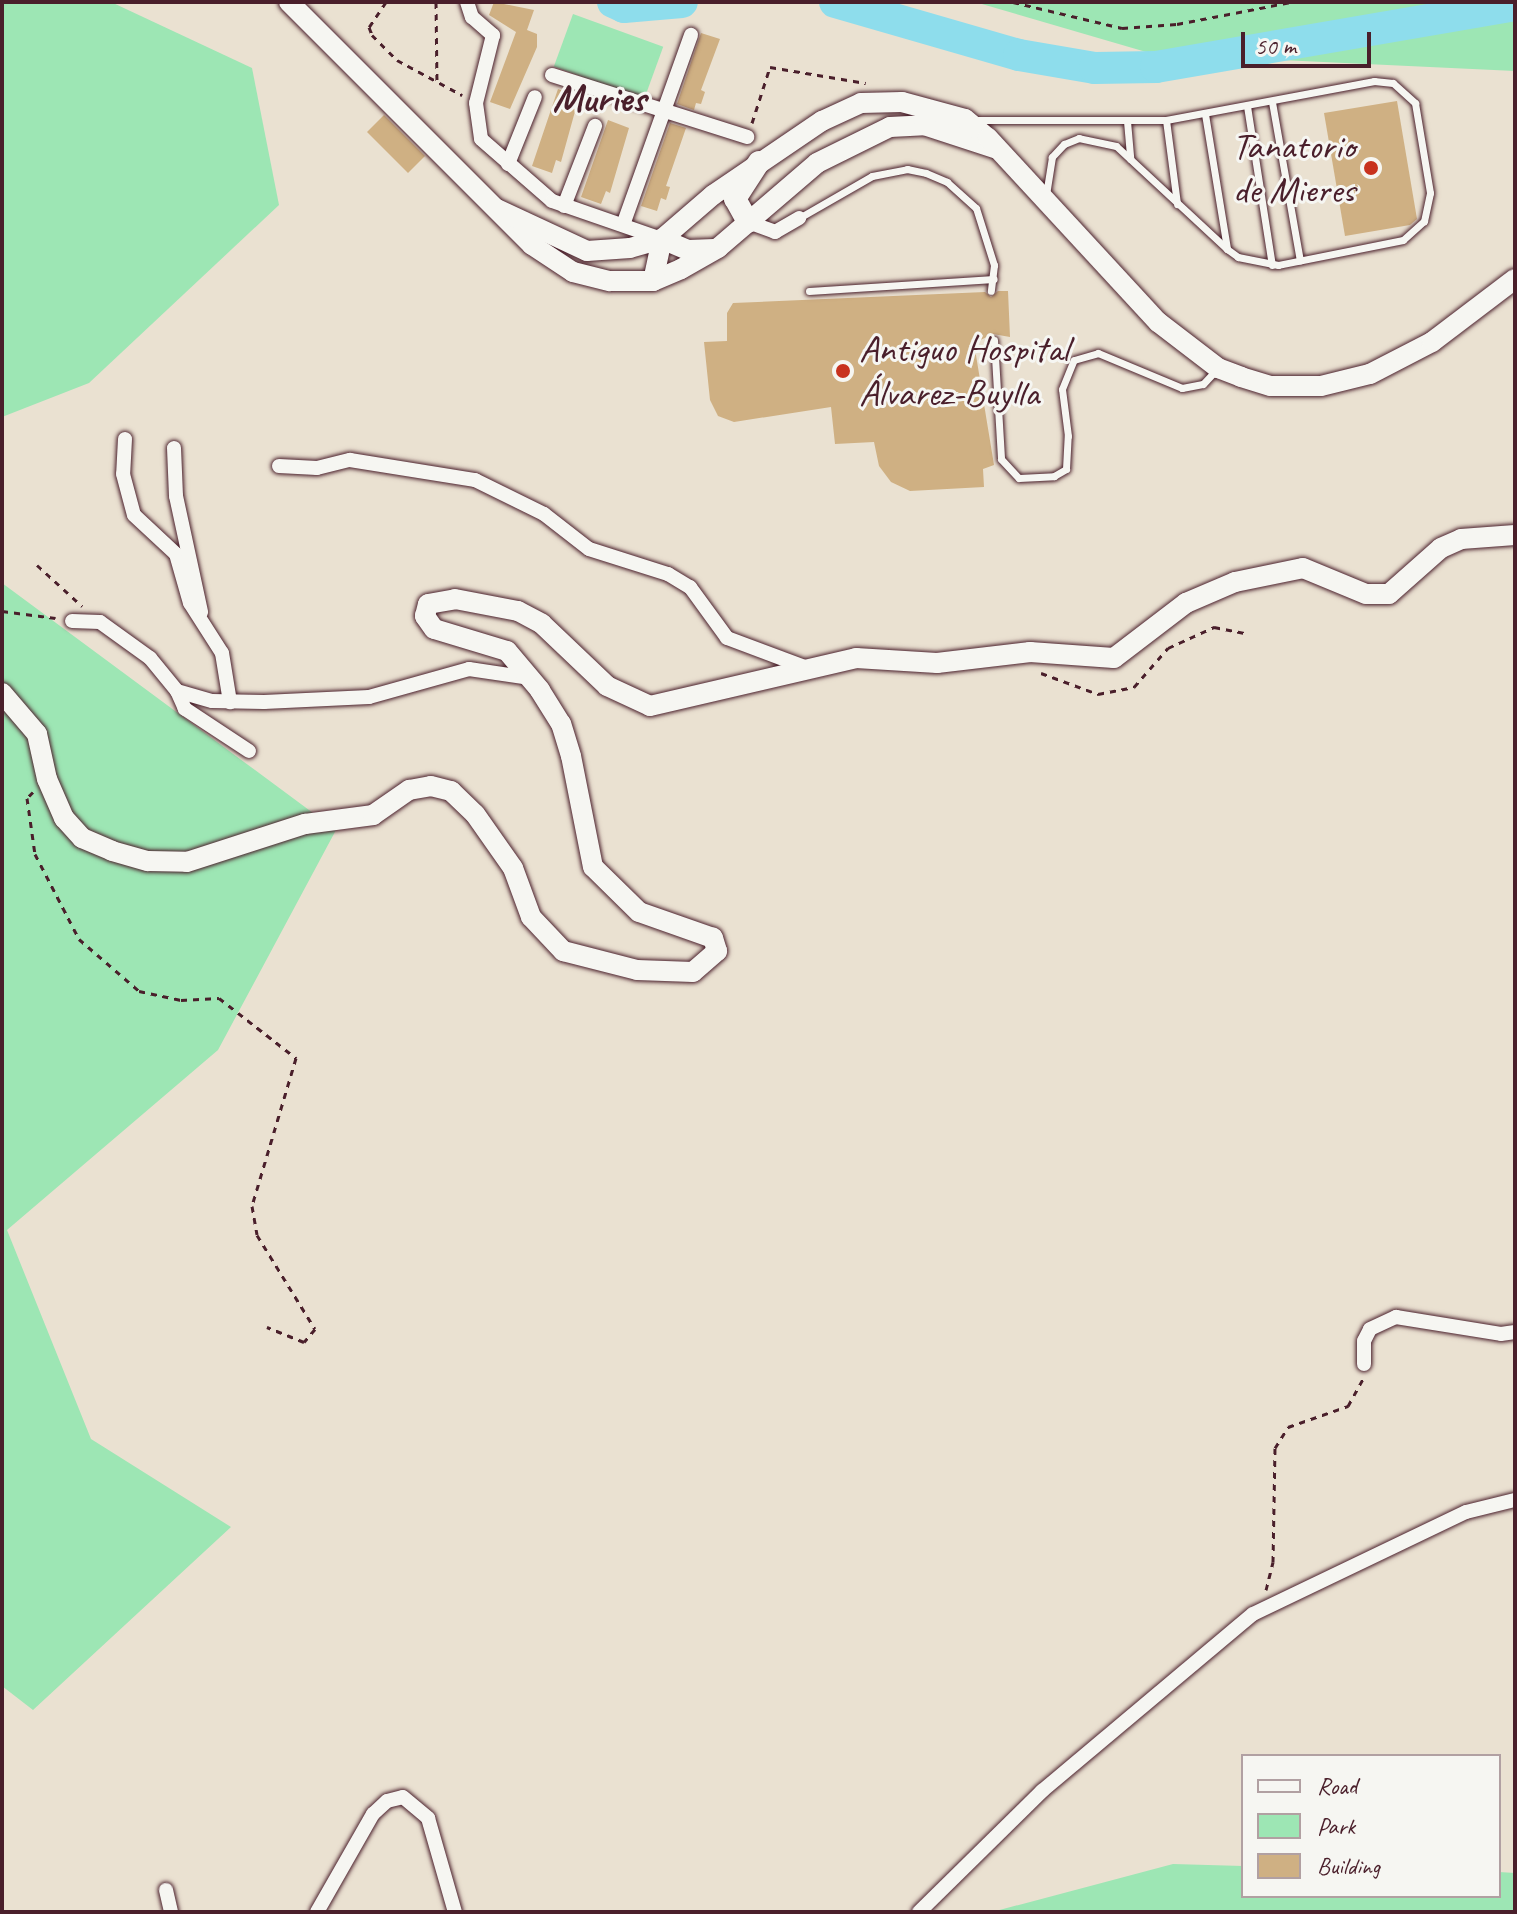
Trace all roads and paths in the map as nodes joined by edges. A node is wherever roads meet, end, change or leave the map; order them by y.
1 (289, 2) edge
2 (386, 2) edge
3 (436, 2) edge
4 (467, 2) edge
5 (1013, 2) edge
6 (1291, 2) edge
7 (691, 35) dead end
8 (552, 75) dead end
9 (437, 82) junction
10 (535, 97) dead end
11 (1272, 102) junction
12 (476, 103) junction
13 (1247, 106) junction
14 (664, 112) junction
15 (1205, 114) junction
16 (965, 119) junction
17 (1166, 120) junction
18 (1127, 121) junction
19 (595, 126) dead end
20 (747, 137) dead end
21 (998, 149) junction
22 (1130, 159) junction
23 (759, 162) junction
24 (508, 164) junction
25 (1047, 200) junction
26 (1177, 204) junction
27 (564, 206) junction
28 (497, 209) junction
29 (799, 218) joint
30 (748, 222) junction
31 (623, 225) junction
32 (662, 239) junction
33 (718, 248) junction
34 (1227, 249) junction
35 (1300, 261) junction
36 (1272, 265) junction
37 (994, 279) junction
38 (1515, 279) edge
39 (653, 281) junction
40 (809, 291) dead end
41 (991, 291) dead end
42 (994, 340) dead end
43 (1218, 368) junction
44 (125, 439) dead end
45 (174, 448) dead end
46 (279, 466) dead end
47 (1515, 535) edge
48 (37, 565) dead end
49 (2, 611) edge
50 (72, 621) joint
51 (100, 622) junction
52 (204, 624) junction
53 (810, 669) junction
54 (530, 678) junction
55 (177, 691) junction
56 (2, 693) edge
57 (230, 702) junction
58 (249, 751) dead end
59 (47, 779) junction
60 (267, 1327) dead end
61 (1515, 1332) edge
62 (1364, 1364) joint
63 (1515, 1500) edge
64 (1253, 1614) junction
65 (166, 1890) dead end
66 (171, 1912) edge
67 (317, 1912) edge
68 (455, 1912) edge
69 (919, 1912) edge

1 - 28 street
2 - 9 path
3 - 9 path
4 - 12 street
5 - 6 path
7 - 14 street
8 - 14 street
9 - 12 path
10 - 24 street
11 - 13 lane
11 - 35 lane
11 - 35 lane
12 - 24 street
13 - 15 lane
13 - 36 lane
14 - 20 street
14 - 31 street
15 - 17 lane
15 - 34 lane
16 - 18 lane
16 - 21 street
16 - 23 street
17 - 18 lane
17 - 26 lane
18 - 22 lane
19 - 27 street
21 - 25 street
21 - 30 street
22 - 25 lane
22 - 26 lane
23 - 30 main road
23 - 32 street
24 - 27 street
25 - 43 street
26 - 34 lane
27 - 31 street
28 - 32 street
28 - 39 street
29 - 30 street
29 - 37 lane
30 - 33 street
31 - 32 street
32 - 33 street
32 - 39 street
33 - 39 street
34 - 36 lane
35 - 36 lane
37 - 40 lane
37 - 41 lane
38 - 43 street
42 - 43 lane
44 - 52 street
45 - 52 street
46 - 53 street
47 - 53 street
48 - 51 path
49 - 50 path
50 - 51 street
51 - 55 street
52 - 57 street
53 - 54 street
54 - 57 street
54 - 59 street
55 - 57 street
55 - 58 street
56 - 59 street
59 - 60 path
61 - 62 street
62 - 64 path
63 - 64 street
64 - 69 street
65 - 66 street
67 - 68 street

